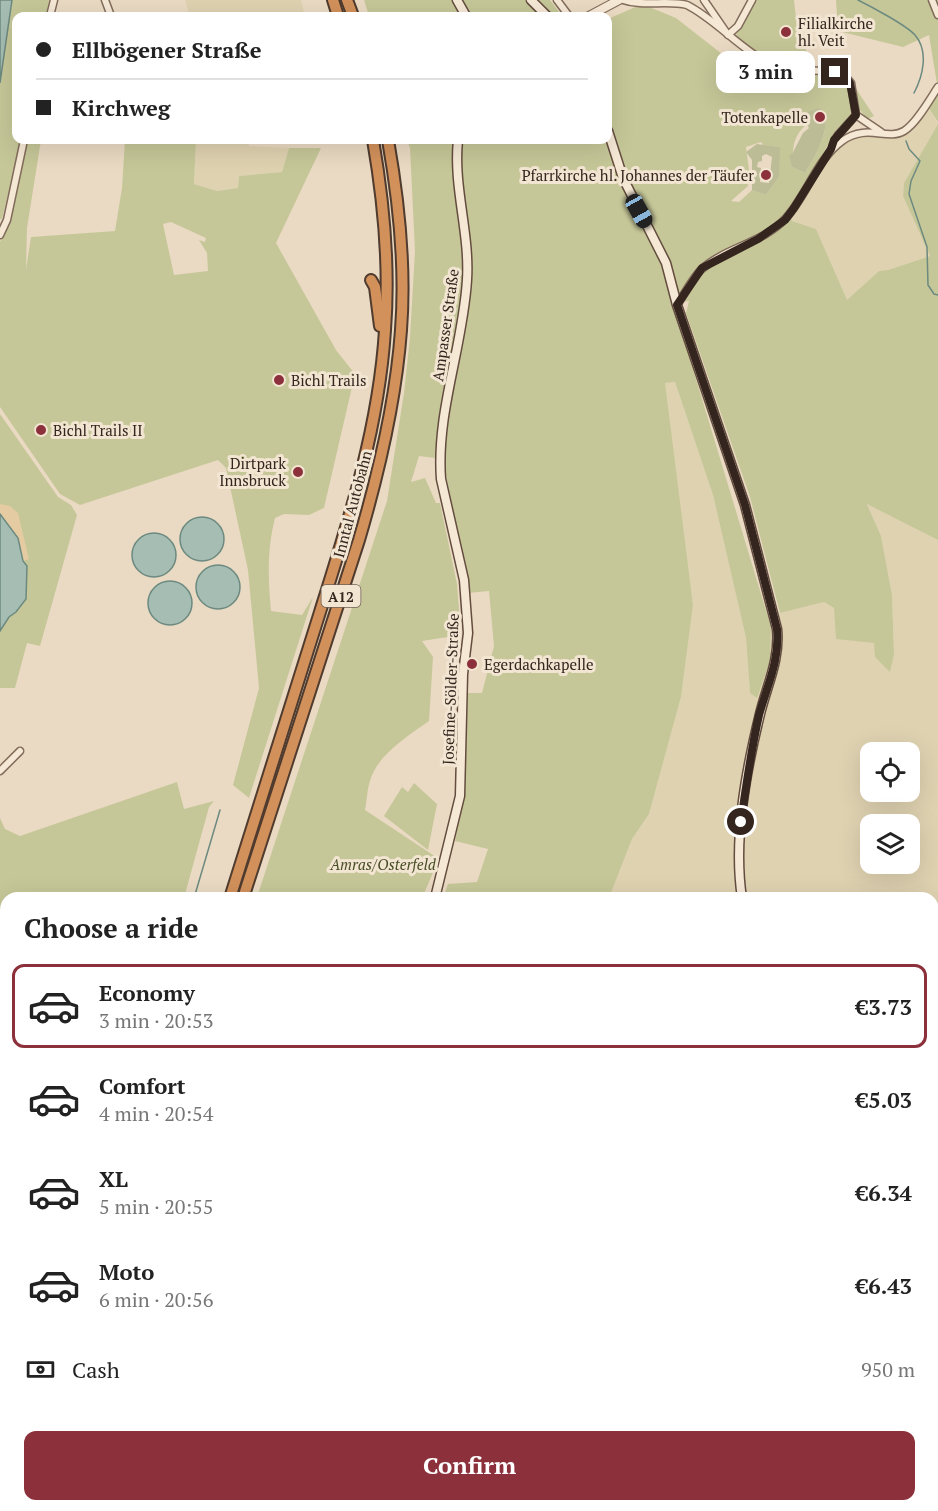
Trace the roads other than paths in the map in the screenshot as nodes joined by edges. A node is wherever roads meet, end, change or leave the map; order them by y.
1 (531, 0) edge
2 (556, 0) edge
3 (621, 0) edge
4 (704, 0) edge
5 (752, 0) edge
6 (932, 0) edge
7 (543, 12) edge
8 (566, 12) edge
9 (597, 12) edge
10 (938, 15) edge
11 (728, 35) junction
12 (938, 87) edge
13 (856, 115) junction
14 (881, 133) junction
15 (23, 144) edge
16 (374, 144) edge
17 (389, 144) edge
18 (458, 144) edge
19 (612, 144) edge
20 (831, 149) junction
21 (0, 235) edge
22 (371, 280) dead end
23 (677, 305) junction
24 (384, 347) junction
25 (441, 479) joint
26 (20, 751) dead end
27 (0, 771) edge
28 (232, 892) edge
29 (245, 892) edge
30 (436, 892) edge
31 (741, 892) edge

1 - 7 main road
2 - 8 street
3 - 9 street
3 - 11 street
4 - 11 street
5 - 11 street
6 - 10 street
11 - 13 street
12 - 14 street
13 - 14 street
13 - 20 street
14 - 20 street
15 - 21 street
16 - 24 highway, Inntal Autobahn / A12
17 - 29 highway, Inntal Autobahn / A12
18 - 25 main road, Ampasser Straße
19 - 23 main road
20 - 23 street
22 - 24 highway
23 - 31 main road
24 - 28 highway, Inntal Autobahn / A12
25 - 30 main road, Josefine-Sölder-Straße
26 - 27 street

